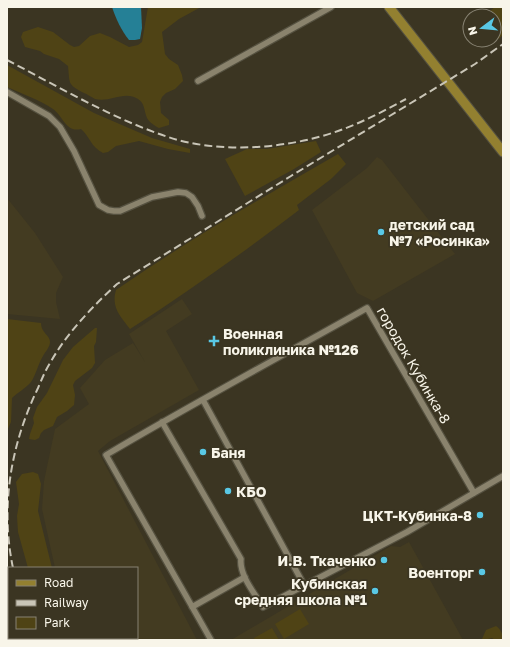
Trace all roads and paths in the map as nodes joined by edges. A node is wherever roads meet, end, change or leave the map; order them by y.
1 (331, 7) edge
2 (389, 7) edge
3 (198, 81) dead end
4 (7, 92) edge
5 (503, 152) edge
6 (202, 216) dead end
7 (203, 400) junction
8 (162, 422) junction
9 (503, 476) edge
10 (474, 493) junction
11 (245, 577) junction
12 (304, 585) junction
13 (192, 607) junction
14 (211, 640) edge

1 - 3 street
2 - 5 main road
4 - 6 street
7 - 8 street, городок Кубинка-8
7 - 10 street, городок Кубинка-8
7 - 12 street
8 - 11 street
8 - 13 street, городок Кубинка-8
9 - 10 street
10 - 12 street
11 - 12 street
11 - 13 street
13 - 14 street, городок Кубинка-8

